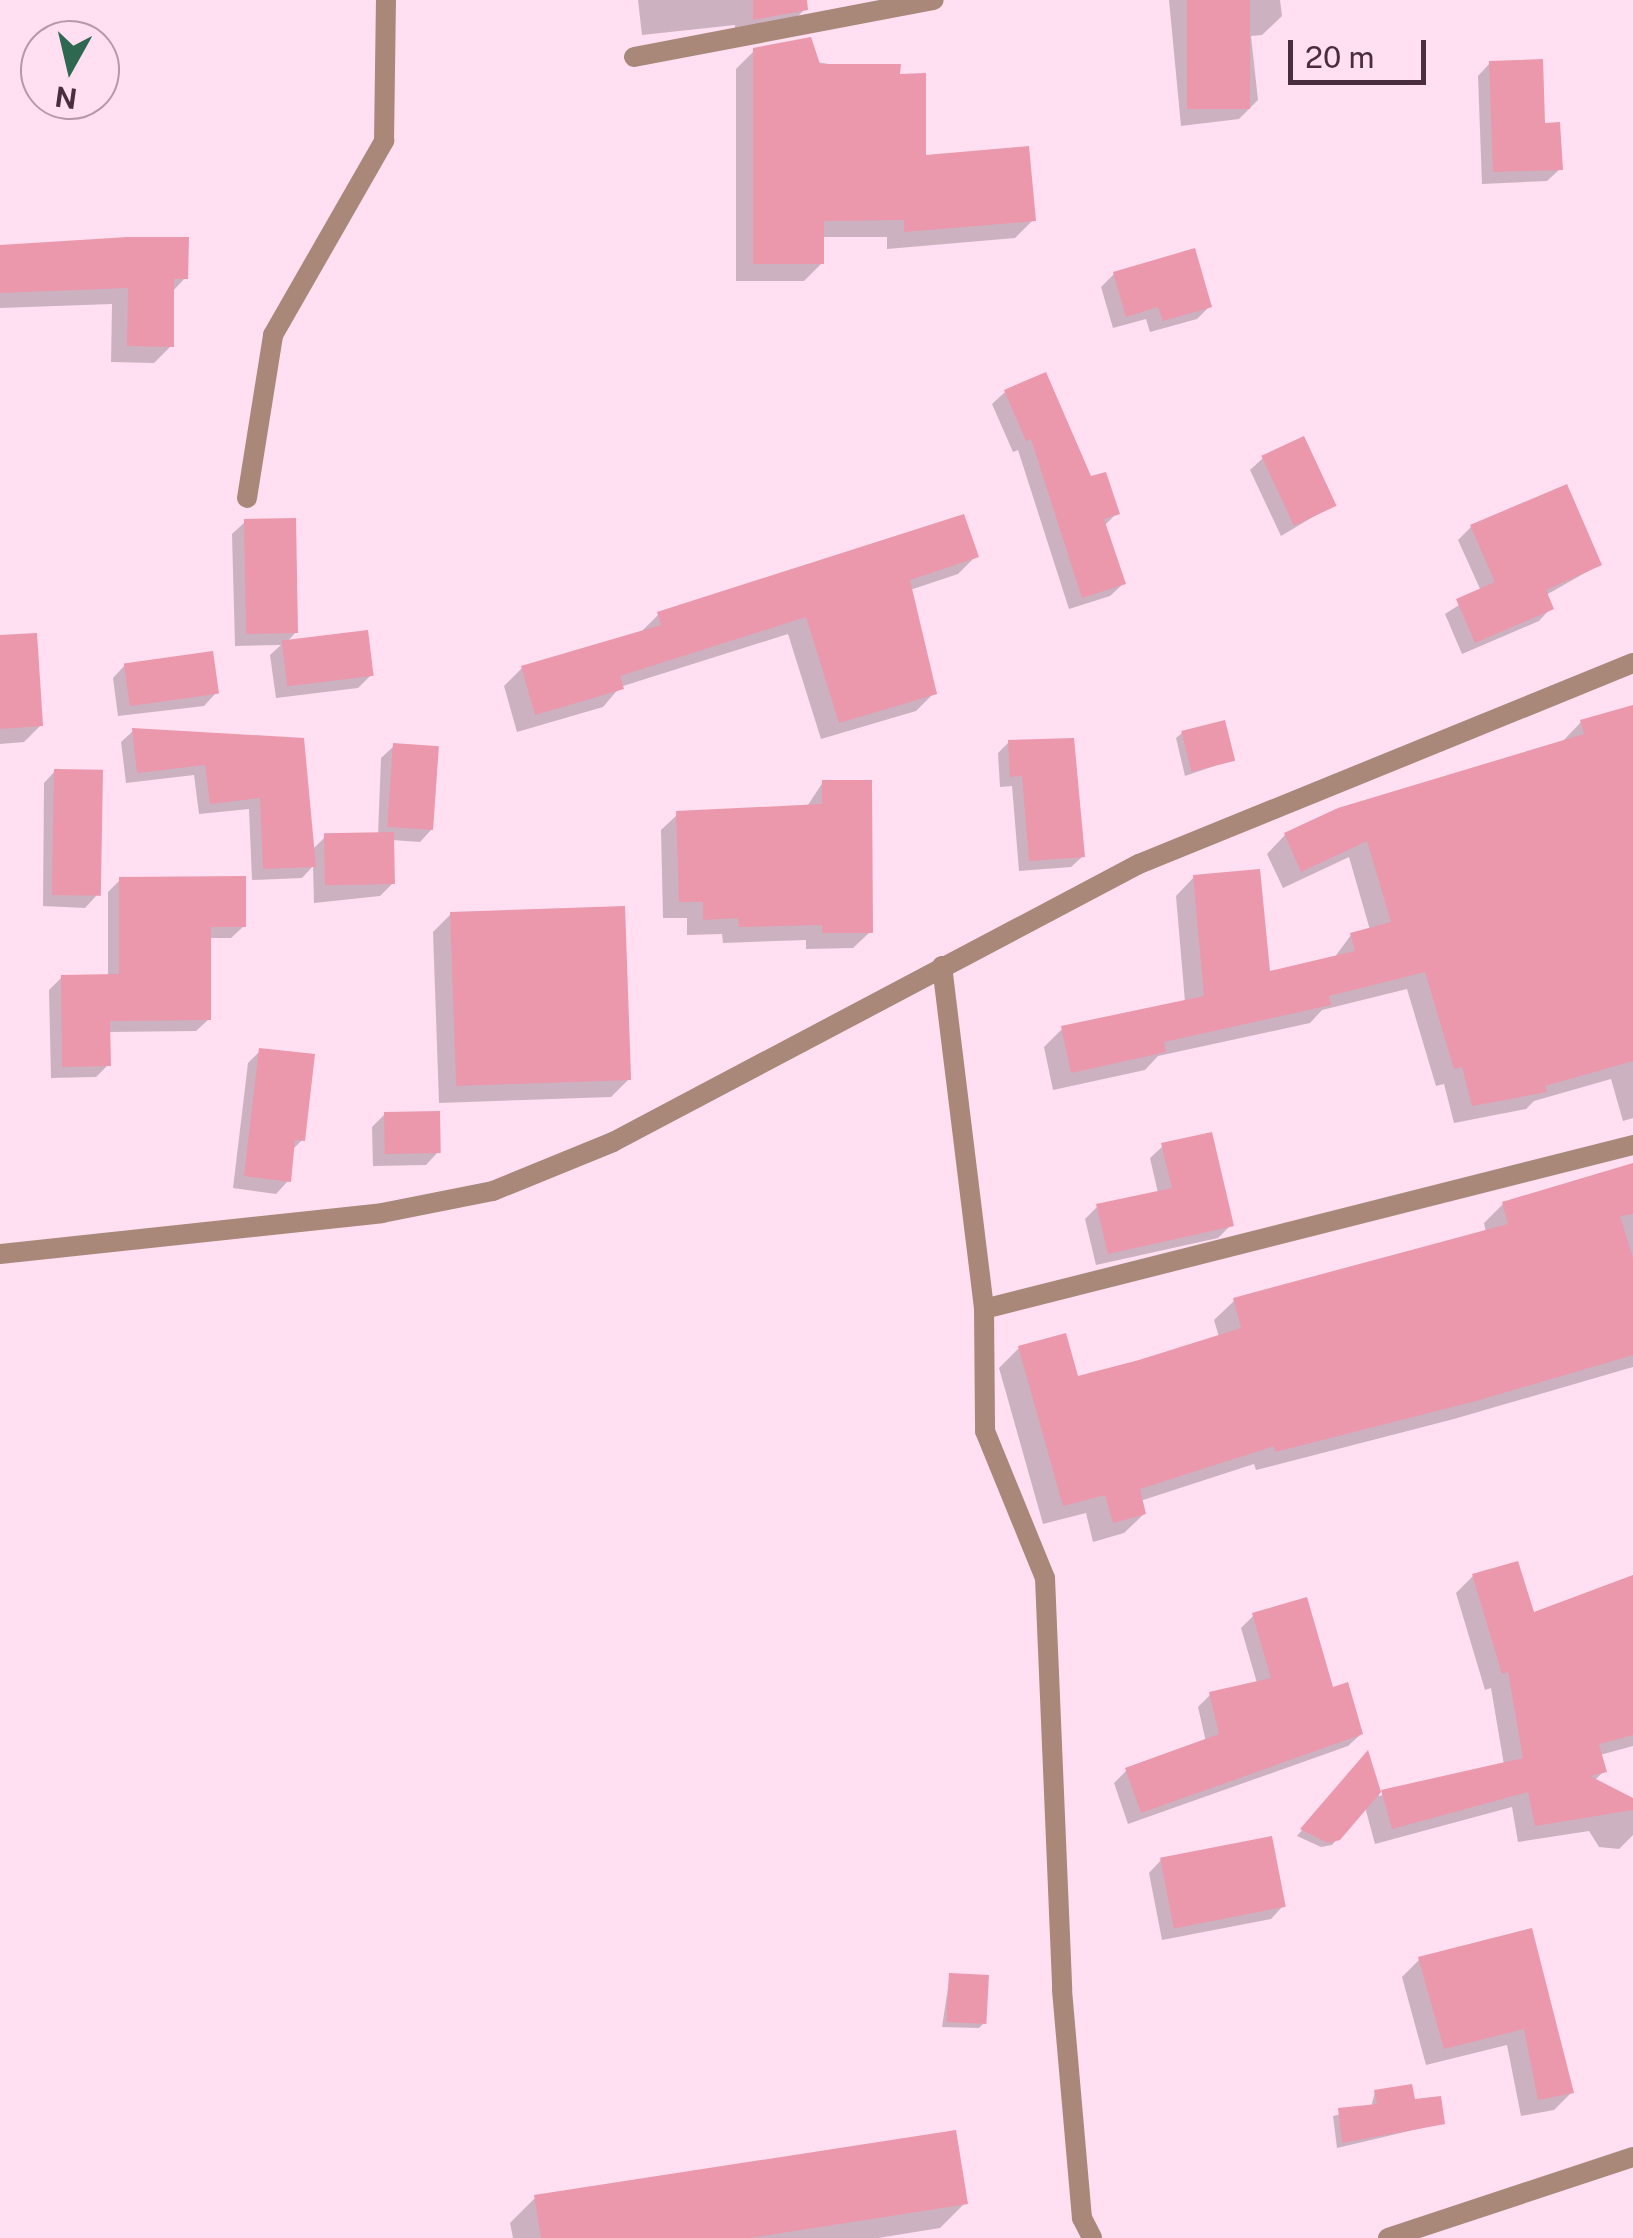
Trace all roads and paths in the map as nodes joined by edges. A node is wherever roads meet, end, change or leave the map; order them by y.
1 (386, 0) edge
2 (934, 0) edge
3 (845, 10) edge
4 (634, 57) dead end
5 (247, 498) dead end
6 (1633, 663) edge
7 (942, 966) junction
8 (1633, 1144) edge
9 (0, 1254) edge
10 (984, 1309) junction
11 (1633, 2157) edge
12 (1092, 2238) edge
13 (1388, 2238) edge

1 - 5 street
2 - 3 street
3 - 4 street
6 - 7 street
7 - 9 street
7 - 10 street
8 - 10 street
10 - 12 street
11 - 13 street

